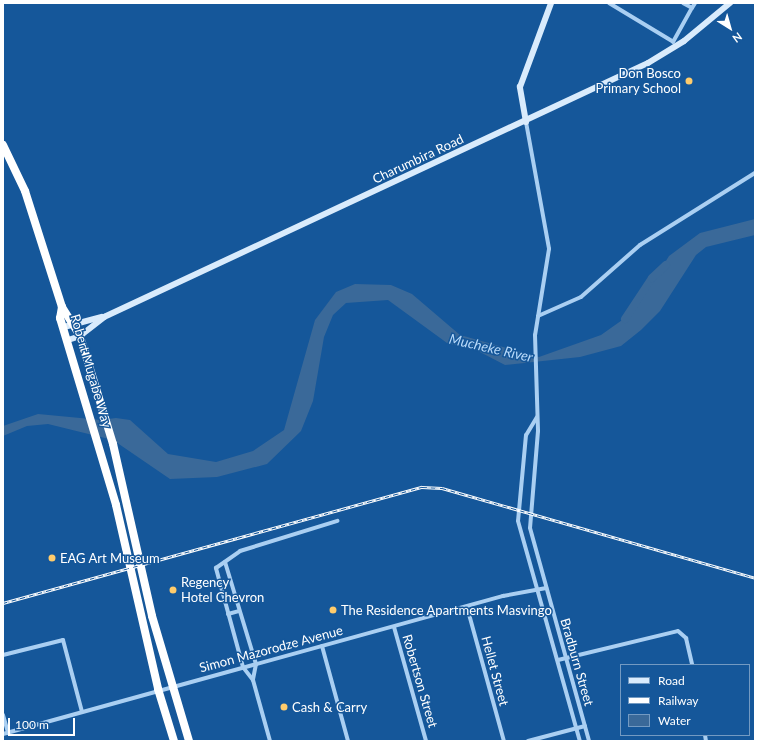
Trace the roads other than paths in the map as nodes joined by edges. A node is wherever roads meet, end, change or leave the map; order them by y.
1 (551, 3) edge
2 (610, 3) edge
3 (683, 3) edge
4 (695, 3) edge
5 (730, 3) edge
6 (692, 8) junction
7 (672, 41) junction
8 (674, 48) junction
9 (526, 122) junction
10 (3, 145) edge
11 (755, 173) edge
12 (62, 307) junction
13 (538, 316) junction
14 (104, 317) junction
15 (74, 324) junction
16 (64, 327) junction
17 (80, 336) junction
18 (68, 340) junction
19 (537, 417) junction
20 (337, 520) dead end
21 (225, 562) junction
22 (546, 588) junction
23 (536, 589) junction
24 (467, 606) junction
25 (239, 611) junction
26 (228, 614) junction
27 (394, 627) junction
28 (322, 646) junction
29 (3, 655) edge
30 (566, 658) junction
31 (558, 660) junction
32 (256, 664) junction
33 (692, 664) edge
34 (243, 668) junction
35 (253, 680) junction
36 (173, 685) junction
37 (158, 689) junction
38 (82, 712) junction
39 (3, 714) edge
40 (585, 726) junction
41 (576, 728) junction
42 (8, 733) junction
43 (3, 734) edge
44 (174, 741) edge
45 (189, 741) edge
46 (270, 741) edge
47 (348, 741) edge
48 (426, 741) edge
49 (504, 741) edge
50 (528, 741) edge
51 (580, 741) edge
52 (589, 741) edge

1 - 9 street
2 - 7 street
3 - 6 street
4 - 6 street
5 - 8 street, Charumbira Road
6 - 7 street
7 - 8 street
8 - 9 street, Charumbira Road
9 - 13 street, Bradburn Street
9 - 14 street, Charumbira Road
10 - 12 highway
11 - 13 street
12 - 15 highway, Robert Mugabe Way
12 - 16 highway, Robert Mugabe Way
13 - 19 street, Bradburn Street
14 - 15 street, Charumbira Road
14 - 17 street, Charumbira Road
15 - 16 street, Charumbira Road
15 - 17 highway, Robert Mugabe Way
16 - 18 highway, Robert Mugabe Way
17 - 18 street, Charumbira Road
17 - 36 highway, Robert Mugabe Way
18 - 37 highway, Robert Mugabe Way
19 - 22 street, Bradburn Street
19 - 23 street, Bradburn Street
20 - 21 street
21 - 25 street
21 - 26 street
22 - 23 street, Simon Mazorodze Avenue
22 - 30 street, Bradburn Street
23 - 24 street, Simon Mazorodze Avenue
23 - 31 street, Bradburn Street
24 - 27 street, Simon Mazorodze Avenue
24 - 49 street, Hellet Street
25 - 26 street
25 - 32 street
26 - 34 street
27 - 28 street, Simon Mazorodze Avenue
27 - 48 street, Robertson Street
28 - 32 street, Simon Mazorodze Avenue
28 - 47 street
29 - 38 street
30 - 31 street
30 - 33 street
30 - 40 street, Bradburn Street
31 - 41 street, Bradburn Street
32 - 34 street, Simon Mazorodze Avenue
32 - 35 street
34 - 35 street
34 - 36 street, Simon Mazorodze Avenue
35 - 46 street
36 - 37 street, Simon Mazorodze Avenue
36 - 45 highway, Robert Mugabe Way
37 - 38 street, Simon Mazorodze Avenue
37 - 44 highway, Robert Mugabe Way
38 - 42 street, Simon Mazorodze Avenue
39 - 42 street
40 - 41 street
40 - 52 street, Bradburn Street
41 - 50 street
41 - 51 street, Bradburn Street
42 - 43 street, Simon Mazorodze Avenue

